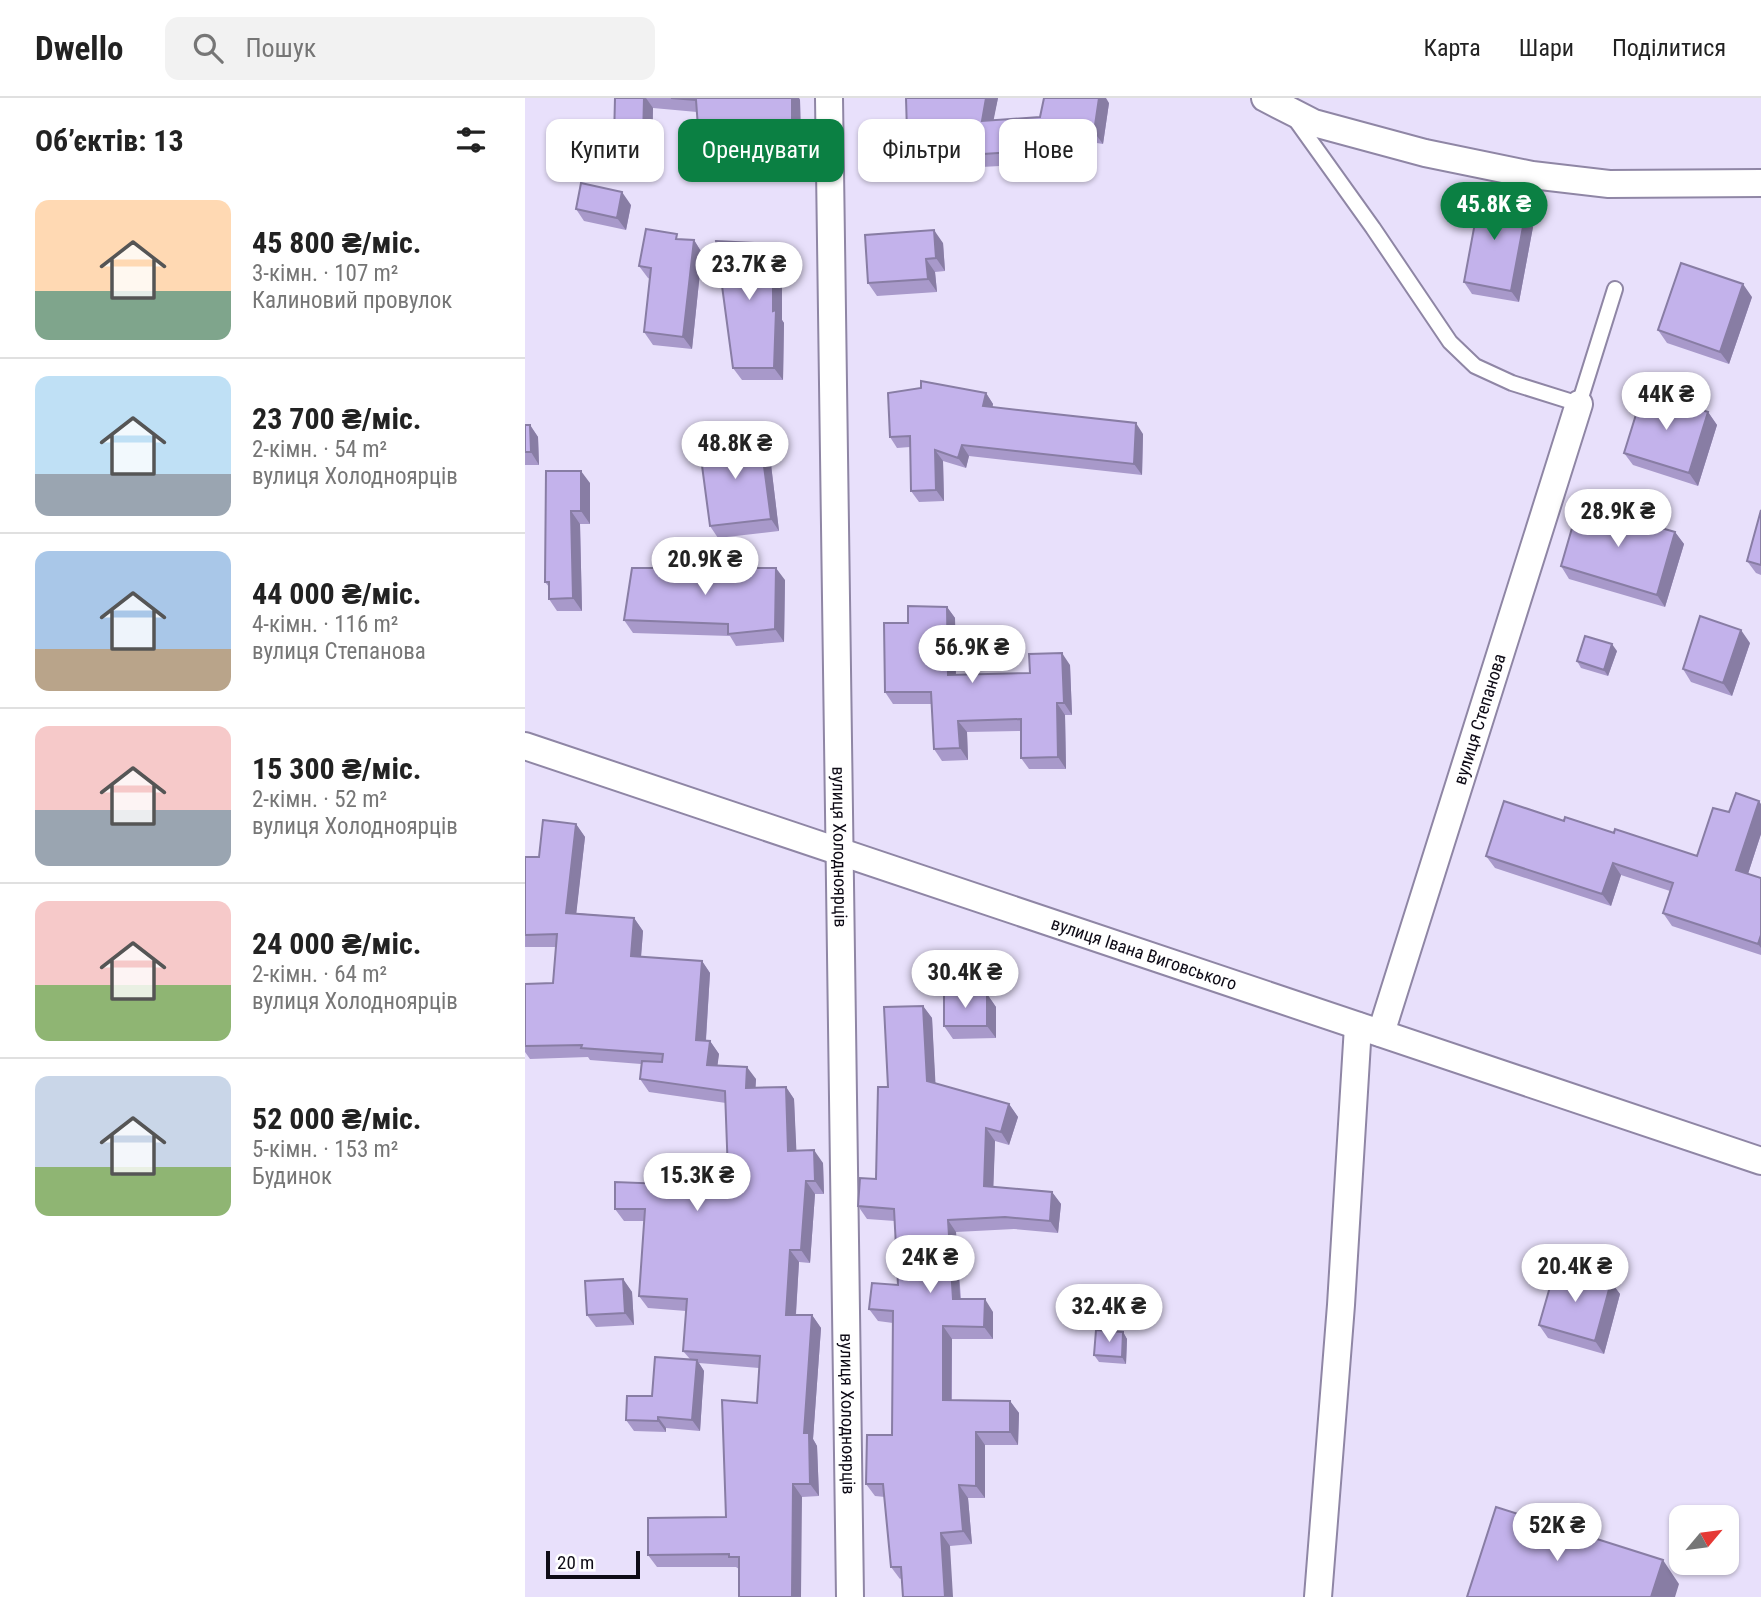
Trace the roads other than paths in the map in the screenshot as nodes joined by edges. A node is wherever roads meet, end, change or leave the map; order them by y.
1 (829, 98) edge
2 (1265, 98) edge
3 (1290, 111) junction
4 (1761, 183) edge
5 (1615, 289) dead end
6 (1579, 404) junction
7 (525, 746) edge
8 (839, 851) junction
9 (1369, 1030) junction
10 (1761, 1161) edge
11 (850, 1597) edge
12 (1318, 1597) edge

1 - 8 street, вулиця Холодноярців
2 - 3 street
3 - 4 street
3 - 6 lane
5 - 6 lane
6 - 9 street, вулиця Степанова
7 - 8 street, вулиця Івана Виговського
8 - 9 street, вулиця Івана Виговського
8 - 11 street, вулиця Холодноярців
9 - 10 street, вулиця Івана Виговського
9 - 12 street, вулиця Степанова

